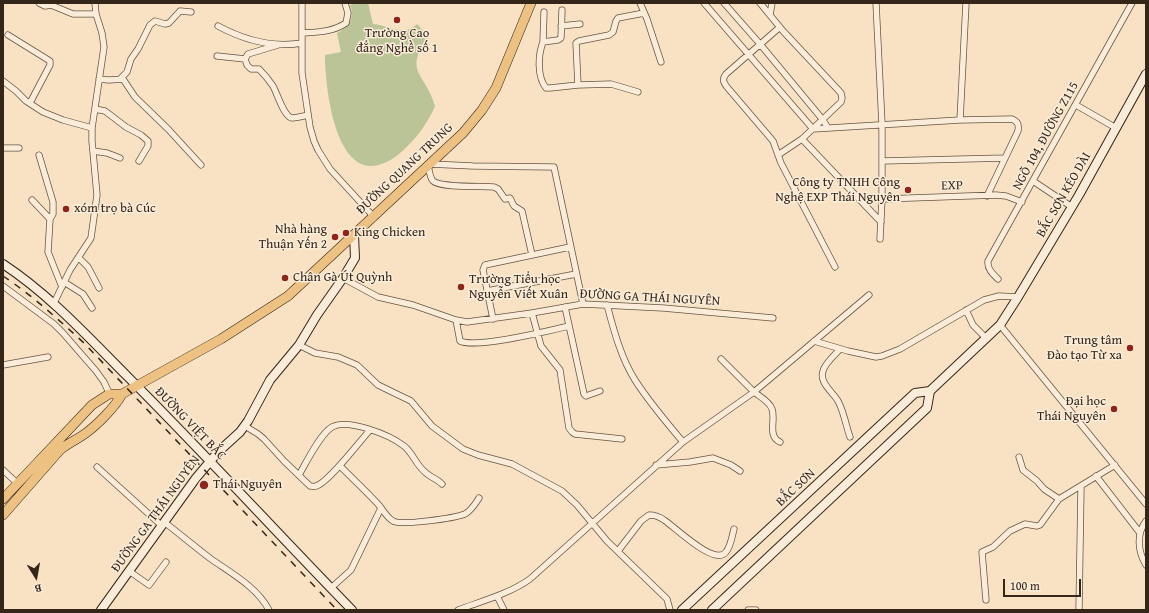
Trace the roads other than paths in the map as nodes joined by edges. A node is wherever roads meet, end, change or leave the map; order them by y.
1 (39, 3) edge
2 (95, 3) edge
3 (302, 3) edge
4 (345, 3) edge
5 (531, 3) edge
6 (640, 3) edge
7 (704, 3) edge
8 (724, 3) edge
9 (760, 3) edge
10 (772, 3) edge
11 (876, 3) edge
12 (966, 3) edge
13 (1132, 3) edge
14 (562, 10) dead end
15 (191, 12) dead end
16 (544, 12) dead end
17 (644, 13) junction
18 (96, 14) junction
19 (770, 15) junction
20 (580, 24) dead end
21 (218, 26) dead end
22 (561, 26) junction
23 (780, 27) junction
24 (302, 33) junction
25 (8, 35) dead end
26 (543, 42) junction
27 (302, 43) junction
28 (760, 44) junction
29 (278, 45) junction
30 (749, 54) junction
31 (217, 56) dead end
32 (245, 59) junction
33 (661, 62) dead end
34 (1146, 74) edge
35 (121, 78) junction
36 (99, 79) junction
37 (3, 81) edge
38 (578, 85) junction
39 (638, 92) dead end
40 (28, 102) junction
41 (1076, 105) junction
42 (94, 109) junction
43 (308, 115) junction
44 (823, 120) junction
45 (960, 120) junction
46 (882, 124) junction
47 (92, 128) junction
48 (828, 128) junction
49 (1116, 128) junction
50 (813, 129) junction
51 (802, 139) junction
52 (3, 148) edge
53 (18, 148) dead end
54 (93, 151) junction
55 (39, 155) dead end
56 (778, 155) junction
57 (120, 158) dead end
58 (1005, 158) junction
59 (882, 161) junction
60 (138, 162) dead end
61 (201, 165) dead end
62 (429, 165) junction
63 (1033, 181) junction
64 (987, 196) junction
65 (882, 199) junction
66 (32, 200) dead end
67 (1022, 202) junction
68 (1072, 206) junction
69 (373, 216) junction
70 (50, 219) junction
71 (881, 222) junction
72 (354, 235) junction
73 (880, 240) dead end
74 (570, 247) junction
75 (532, 255) junction
76 (79, 258) junction
77 (3, 264) edge
78 (835, 267) dead end
79 (576, 274) junction
80 (343, 278) junction
81 (998, 279) dead end
82 (63, 284) junction
83 (3, 286) edge
84 (99, 288) dead end
85 (487, 291) junction
86 (869, 295) dead end
87 (1018, 297) junction
88 (54, 303) junction
89 (583, 304) junction
90 (607, 305) junction
91 (565, 307) junction
92 (92, 308) dead end
93 (966, 310) junction
94 (532, 313) junction
95 (773, 318) dead end
96 (493, 319) junction
97 (456, 320) junction
98 (1000, 325) junction
99 (569, 326) junction
100 (537, 333) junction
101 (986, 338) junction
102 (814, 341) junction
103 (299, 345) junction
104 (840, 349) junction
105 (48, 357) dead end
106 (721, 359) dead end
107 (3, 365) edge
108 (600, 391) dead end
109 (930, 391) junction
110 (754, 392) junction
111 (126, 393) junction
112 (109, 394) junction
113 (245, 426) junction
114 (370, 430) junction
115 (850, 437) dead end
116 (622, 439) dead end
117 (683, 442) junction
118 (780, 442) dead end
119 (1019, 458) dead end
120 (210, 461) junction
121 (655, 465) junction
122 (1114, 465) junction
123 (340, 466) junction
124 (97, 467) dead end
125 (3, 470) edge
126 (740, 471) dead end
127 (299, 475) junction
128 (1096, 476) junction
129 (17, 483) junction
130 (442, 484) dead end
131 (1081, 486) junction
132 (479, 498) dead end
133 (3, 499) edge
134 (1059, 500) junction
135 (1146, 504) edge
136 (381, 508) junction
137 (3, 515) edge
138 (1146, 521) edge
139 (592, 523) junction
140 (163, 524) junction
141 (734, 529) dead end
142 (1140, 533) junction
143 (618, 551) junction
144 (166, 562) dead end
145 (1146, 565) edge
146 (129, 571) junction
147 (331, 588) junction
148 (496, 596) junction
149 (986, 600) dead end
150 (104, 609) edge
151 (269, 610) edge
152 (352, 610) edge
153 (458, 610) edge
154 (504, 610) edge
155 (670, 610) edge
156 (682, 610) edge
157 (712, 610) edge
158 (748, 610) edge
159 (756, 610) edge
160 (1079, 610) edge

1 - 18 street
2 - 18 street
3 - 24 street
4 - 24 street
5 - 62 main road, ĐƯỜNG QUANG TRUNG
6 - 17 street
7 - 30 street
8 - 28 street
9 - 19 street
10 - 19 street
11 - 46 street
12 - 45 street
13 - 41 street, NGÕ 104, ĐƯỜNG Z115
14 - 22 street
15 - 35 street
16 - 26 street
17 - 33 street
17 - 38 street
18 - 36 street
19 - 23 street
20 - 22 street
21 - 29 street
22 - 26 street
23 - 28 street
23 - 44 street
24 - 27 street
25 - 40 street
26 - 38 street
27 - 29 street
27 - 43 street
28 - 30 street
28 - 44 street
29 - 32 street
30 - 50 street
30 - 56 street
31 - 32 street
32 - 43 street
34 - 49 main road, BẮC SƠN KÉO DÀI
35 - 36 street
35 - 61 street
36 - 42 street
37 - 40 street
38 - 39 street
40 - 47 street
41 - 49 street
41 - 63 street, NGÕ 104, ĐƯỜNG Z115
42 - 47 street
42 - 60 street
43 - 69 street
44 - 48 street
44 - 50 street
45 - 46 street
45 - 58 street
46 - 48 street
46 - 59 street
47 - 54 street
48 - 50 street
49 - 68 main road, BẮC SƠN KÉO DÀI
50 - 51 street
51 - 56 street
51 - 71 street
52 - 53 street
54 - 57 street
54 - 76 street
55 - 70 street
56 - 78 street
58 - 59 street
58 - 64 street
59 - 65 street
62 - 69 main road, ĐƯỜNG QUANG TRUNG
62 - 74 street
62 - 75 street
63 - 67 street, NGÕ 104, ĐƯỜNG Z115
63 - 68 street
64 - 65 street, EXP
64 - 67 street, EXP
65 - 71 street
66 - 70 street
67 - 81 street, NGÕ 104, ĐƯỜNG Z115
68 - 87 main road, BẮC SƠN KÉO DÀI
69 - 72 main road, ĐƯỜNG QUANG TRUNG
70 - 82 street
71 - 73 street
72 - 80 main road, ĐƯỜNG GA THÁI NGUYÊN
72 - 111 main road, ĐƯỜNG QUANG TRUNG
74 - 75 street
74 - 79 street
75 - 85 street
76 - 82 street
76 - 84 street
77 - 88 main road, ĐƯỜNG VIỆT BẮC
79 - 85 street
79 - 89 street
80 - 97 street, ĐƯỜNG GA THÁI NGUYÊN
80 - 103 main road, ĐƯỜNG GA THÁI NGUYÊN
82 - 88 street
82 - 92 street
83 - 112 street
85 - 96 street
86 - 102 street
87 - 93 street
87 - 98 main road, BẮC SƠN KÉO DÀI
88 - 111 main road, ĐƯỜNG VIỆT BẮC
89 - 90 street, ĐƯỜNG GA THÁI NGUYÊN
89 - 91 street, ĐƯỜNG GA THÁI NGUYÊN
90 - 95 street, ĐƯỜNG GA THÁI NGUYÊN
90 - 117 street
91 - 94 street, ĐƯỜNG GA THÁI NGUYÊN
91 - 99 street
93 - 101 street
93 - 104 street
94 - 96 street, ĐƯỜNG GA THÁI NGUYÊN
94 - 100 street
96 - 97 street, ĐƯỜNG GA THÁI NGUYÊN
97 - 100 street
98 - 101 main road, BẮC SƠN
98 - 122 street
99 - 100 street
99 - 108 street
100 - 116 street
101 - 109 main road, BẮC SƠN
102 - 104 street
102 - 110 street
103 - 113 main road, ĐƯỜNG GA THÁI NGUYÊN
103 - 139 street
104 - 115 street
105 - 107 street
106 - 110 street
109 - 156 main road, BẮC SƠN
109 - 157 main road, BẮC SƠN
110 - 117 street
110 - 118 street
111 - 112 main road
111 - 120 main road, ĐƯỜNG VIỆT BẮC
111 - 137 main road
112 - 129 main road
113 - 120 main road, ĐƯỜNG GA THÁI NGUYÊN
113 - 127 street
114 - 123 street
114 - 127 street
114 - 130 street
117 - 121 street
119 - 134 street
120 - 140 main road, ĐƯỜNG GA THÁI NGUYÊN
120 - 147 main road, ĐƯỜNG VIỆT BẮC
121 - 126 street
121 - 139 street
122 - 128 street
122 - 135 street
123 - 127 street
123 - 136 street
124 - 140 street
125 - 129 street
128 - 131 street
128 - 142 street
129 - 133 main road
131 - 134 street
131 - 160 street
132 - 136 street
134 - 149 street
136 - 147 street
138 - 142 street
139 - 143 street
139 - 148 street
140 - 146 main road, ĐƯỜNG GA THÁI NGUYÊN
140 - 151 street
141 - 143 street
142 - 145 street
143 - 155 street
144 - 146 street
146 - 150 main road, ĐƯỜNG GA THÁI NGUYÊN
147 - 152 main road, ĐƯỜNG VIỆT BẮC
148 - 153 street
148 - 154 street
158 - 159 street

